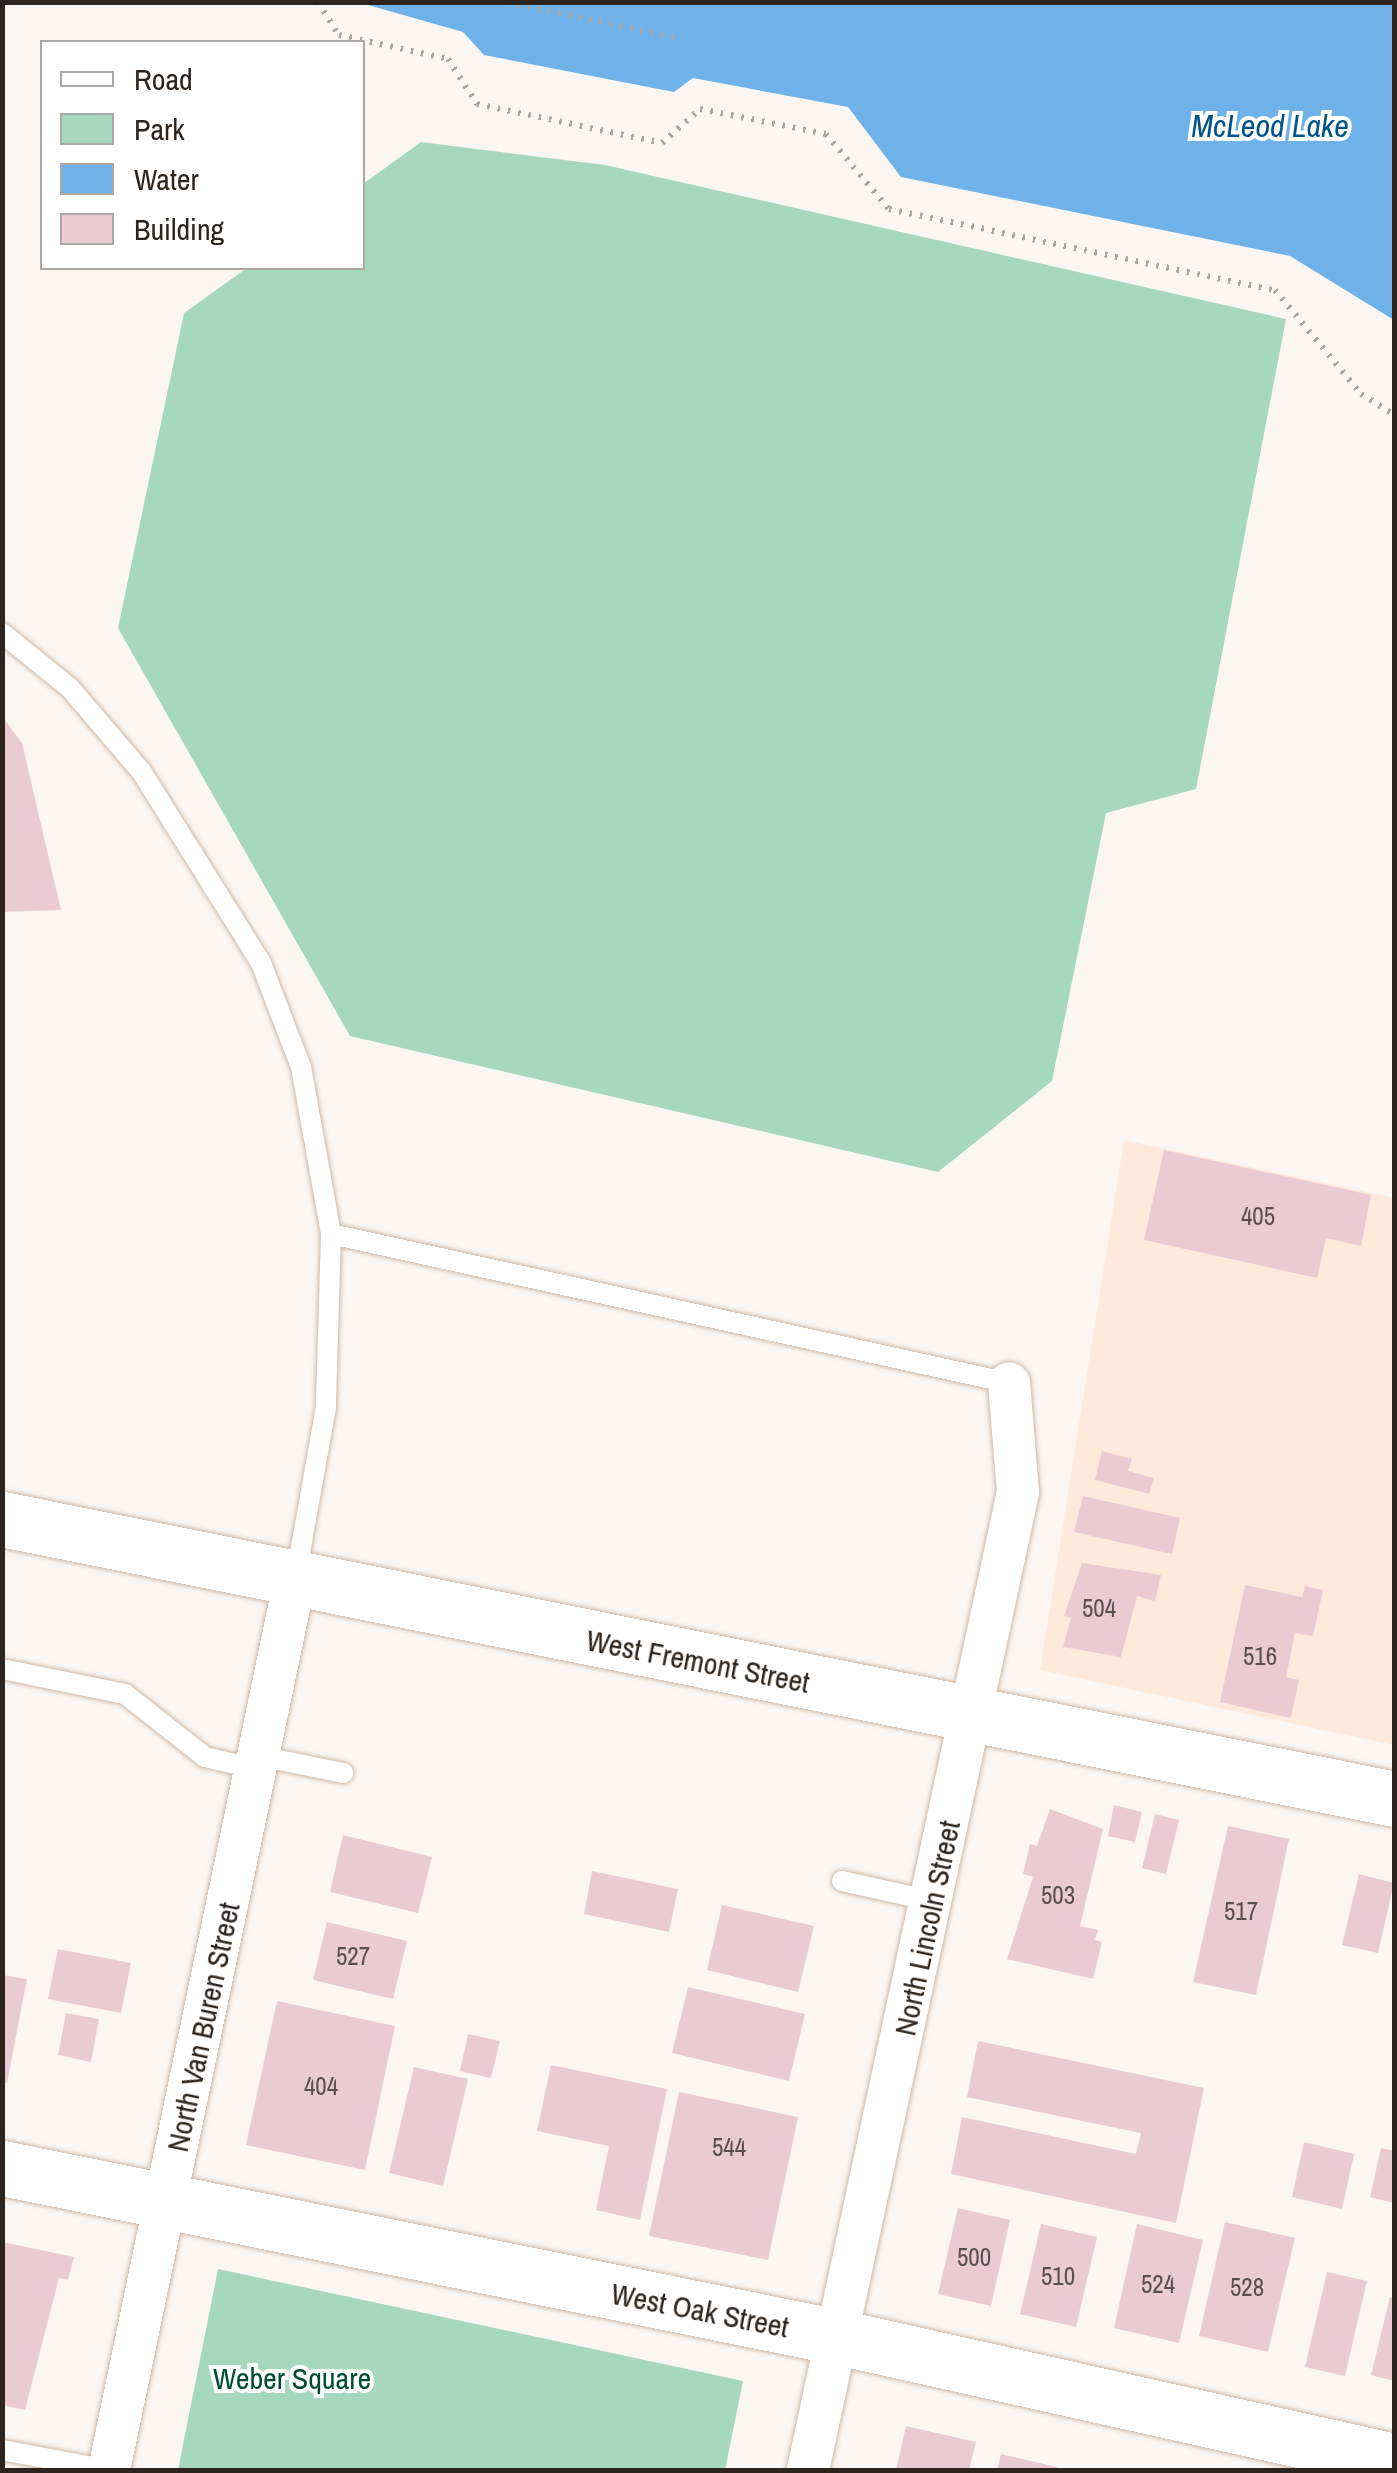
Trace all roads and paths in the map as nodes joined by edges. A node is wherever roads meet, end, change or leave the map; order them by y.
1 (318, 2) edge
2 (507, 2) edge
3 (678, 38) dead end
4 (362, 40) edge
5 (365, 41) edge
6 (1394, 415) edge
7 (2, 633) edge
8 (331, 1234) junction
9 (1008, 1383) joint
10 (2, 1520) edge
11 (294, 1584) junction
12 (2, 1669) edge
13 (971, 1713) junction
14 (257, 1762) junction
15 (343, 1773) dead end
16 (1394, 1799) edge
17 (842, 1881) dead end
18 (934, 1902) junction
19 (2, 2168) edge
20 (166, 2204) junction
21 (838, 2338) junction
22 (2, 2450) edge
23 (1394, 2462) edge
24 (108, 2470) edge
25 (808, 2470) edge

1 - 4 path
2 - 3 path
5 - 6 path
7 - 8 lane
8 - 9 lane
8 - 11 lane
9 - 13 street, North Lincoln Street
10 - 11 street, West Fremont Street
11 - 13 street, West Fremont Street
11 - 14 street, North Van Buren Street
12 - 14 lane
13 - 16 street, West Fremont Street
13 - 18 street, North Lincoln Street
14 - 15 lane
14 - 20 street, North Van Buren Street
17 - 18 lane
18 - 21 street, North Lincoln Street
19 - 20 street, West Oak Street
20 - 21 street, West Oak Street
20 - 24 street, North Van Buren Street
21 - 23 street, West Oak Street
21 - 25 street, North Lincoln Street
22 - 24 lane

